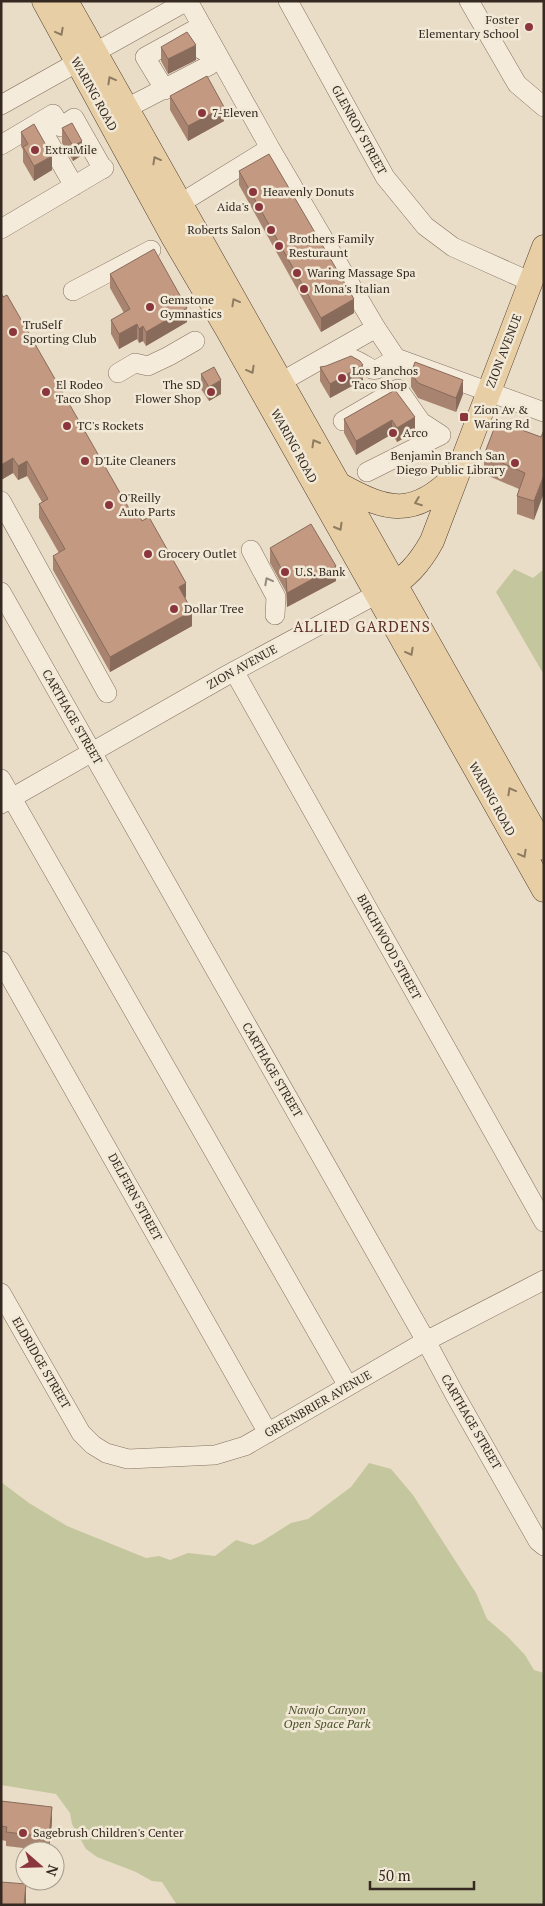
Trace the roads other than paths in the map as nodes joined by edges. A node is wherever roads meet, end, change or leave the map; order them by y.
1 (44, 1) edge
2 (66, 1) edge
3 (188, 1) edge
4 (288, 1) edge
5 (469, 1) edge
6 (155, 20) junction
7 (168, 43) junction
8 (86, 58) junction
9 (215, 62) junction
10 (164, 90) junction
11 (1, 105) edge
12 (544, 107) edge
13 (127, 108) junction
14 (38, 123) junction
15 (1, 145) edge
16 (270, 148) junction
17 (74, 186) junction
18 (180, 203) junction
19 (1, 229) edge
20 (544, 247) edge
21 (151, 250) edge
22 (531, 282) junction
23 (73, 291) dead end
24 (376, 328) junction
25 (195, 341) dead end
26 (396, 358) junction
27 (312, 364) junction
28 (118, 373) dead end
29 (280, 382) junction
30 (488, 392) junction
31 (544, 412) edge
32 (343, 421) edge
33 (367, 472) dead end
34 (457, 474) junction
35 (340, 485) junction
36 (1, 501) edge
37 (251, 550) dead end
38 (386, 589) junction
39 (1, 592) edge
40 (275, 615) dead end
41 (234, 671) junction
42 (107, 693) dead end
43 (91, 751) junction
44 (1, 779) edge
45 (6, 801) edge
46 (544, 848) edge
47 (544, 890) edge
48 (1, 961) edge
49 (544, 1222) edge
50 (544, 1280) edge
51 (1, 1293) edge
52 (426, 1341) junction
53 (348, 1386) junction
54 (81, 1433) joint
55 (268, 1433) junction
56 (544, 1546) edge

1 -> 8 main road, WARING ROAD
2 - 8 main road, WARING ROAD
3 - 6 street
3 - 9 street
4 - 22 street, GLENROY STREET
5 - 12 street
6 - 7 street
6 - 8 street
7 - 9 street
7 - 10 street
8 - 11 street
13 -> 8 main road, WARING ROAD
8 -> 38 main road, WARING ROAD
9 - 10 street
9 - 16 street
10 - 13 street
18 -> 13 main road, WARING ROAD
14 - 15 street
14 - 17 street
14 - 17 street
16 - 18 street
16 - 24 street
17 - 19 street
29 -> 18 main road, WARING ROAD
20 - 22 main road, ZION AVENUE
21 - 23 street
22 - 30 main road, ZION AVENUE
24 - 26 street
24 - 27 street
25 - 28 street
26 - 27 street
26 - 30 street
27 - 29 street
35 -> 29 main road, WARING ROAD
30 - 31 street
30 - 34 main road, ZION AVENUE
32 - 33 street
34 -> 35 main road
34 - 38 main road, ZION AVENUE
35 - 38 main road, WARING ROAD
36 - 42 street
40 -> 37 street
38 - 41 street, ZION AVENUE
46 -> 38 main road, WARING ROAD
38 -> 47 main road, WARING ROAD
39 - 43 street, CARTHAGE STREET
41 - 43 street, ZION AVENUE
41 - 49 street, BIRCHWOOD STREET
43 - 45 street, ZION AVENUE
43 - 52 street, CARTHAGE STREET
44 - 45 street
45 - 53 street
48 - 55 street, DELFERN STREET
50 - 52 street, GREENBRIER AVENUE
51 - 54 street, ELDRIDGE STREET
52 - 53 street, GREENBRIER AVENUE
52 - 56 street, CARTHAGE STREET
53 - 55 street, GREENBRIER AVENUE
54 - 55 street, GREENBRIER AVENUE

